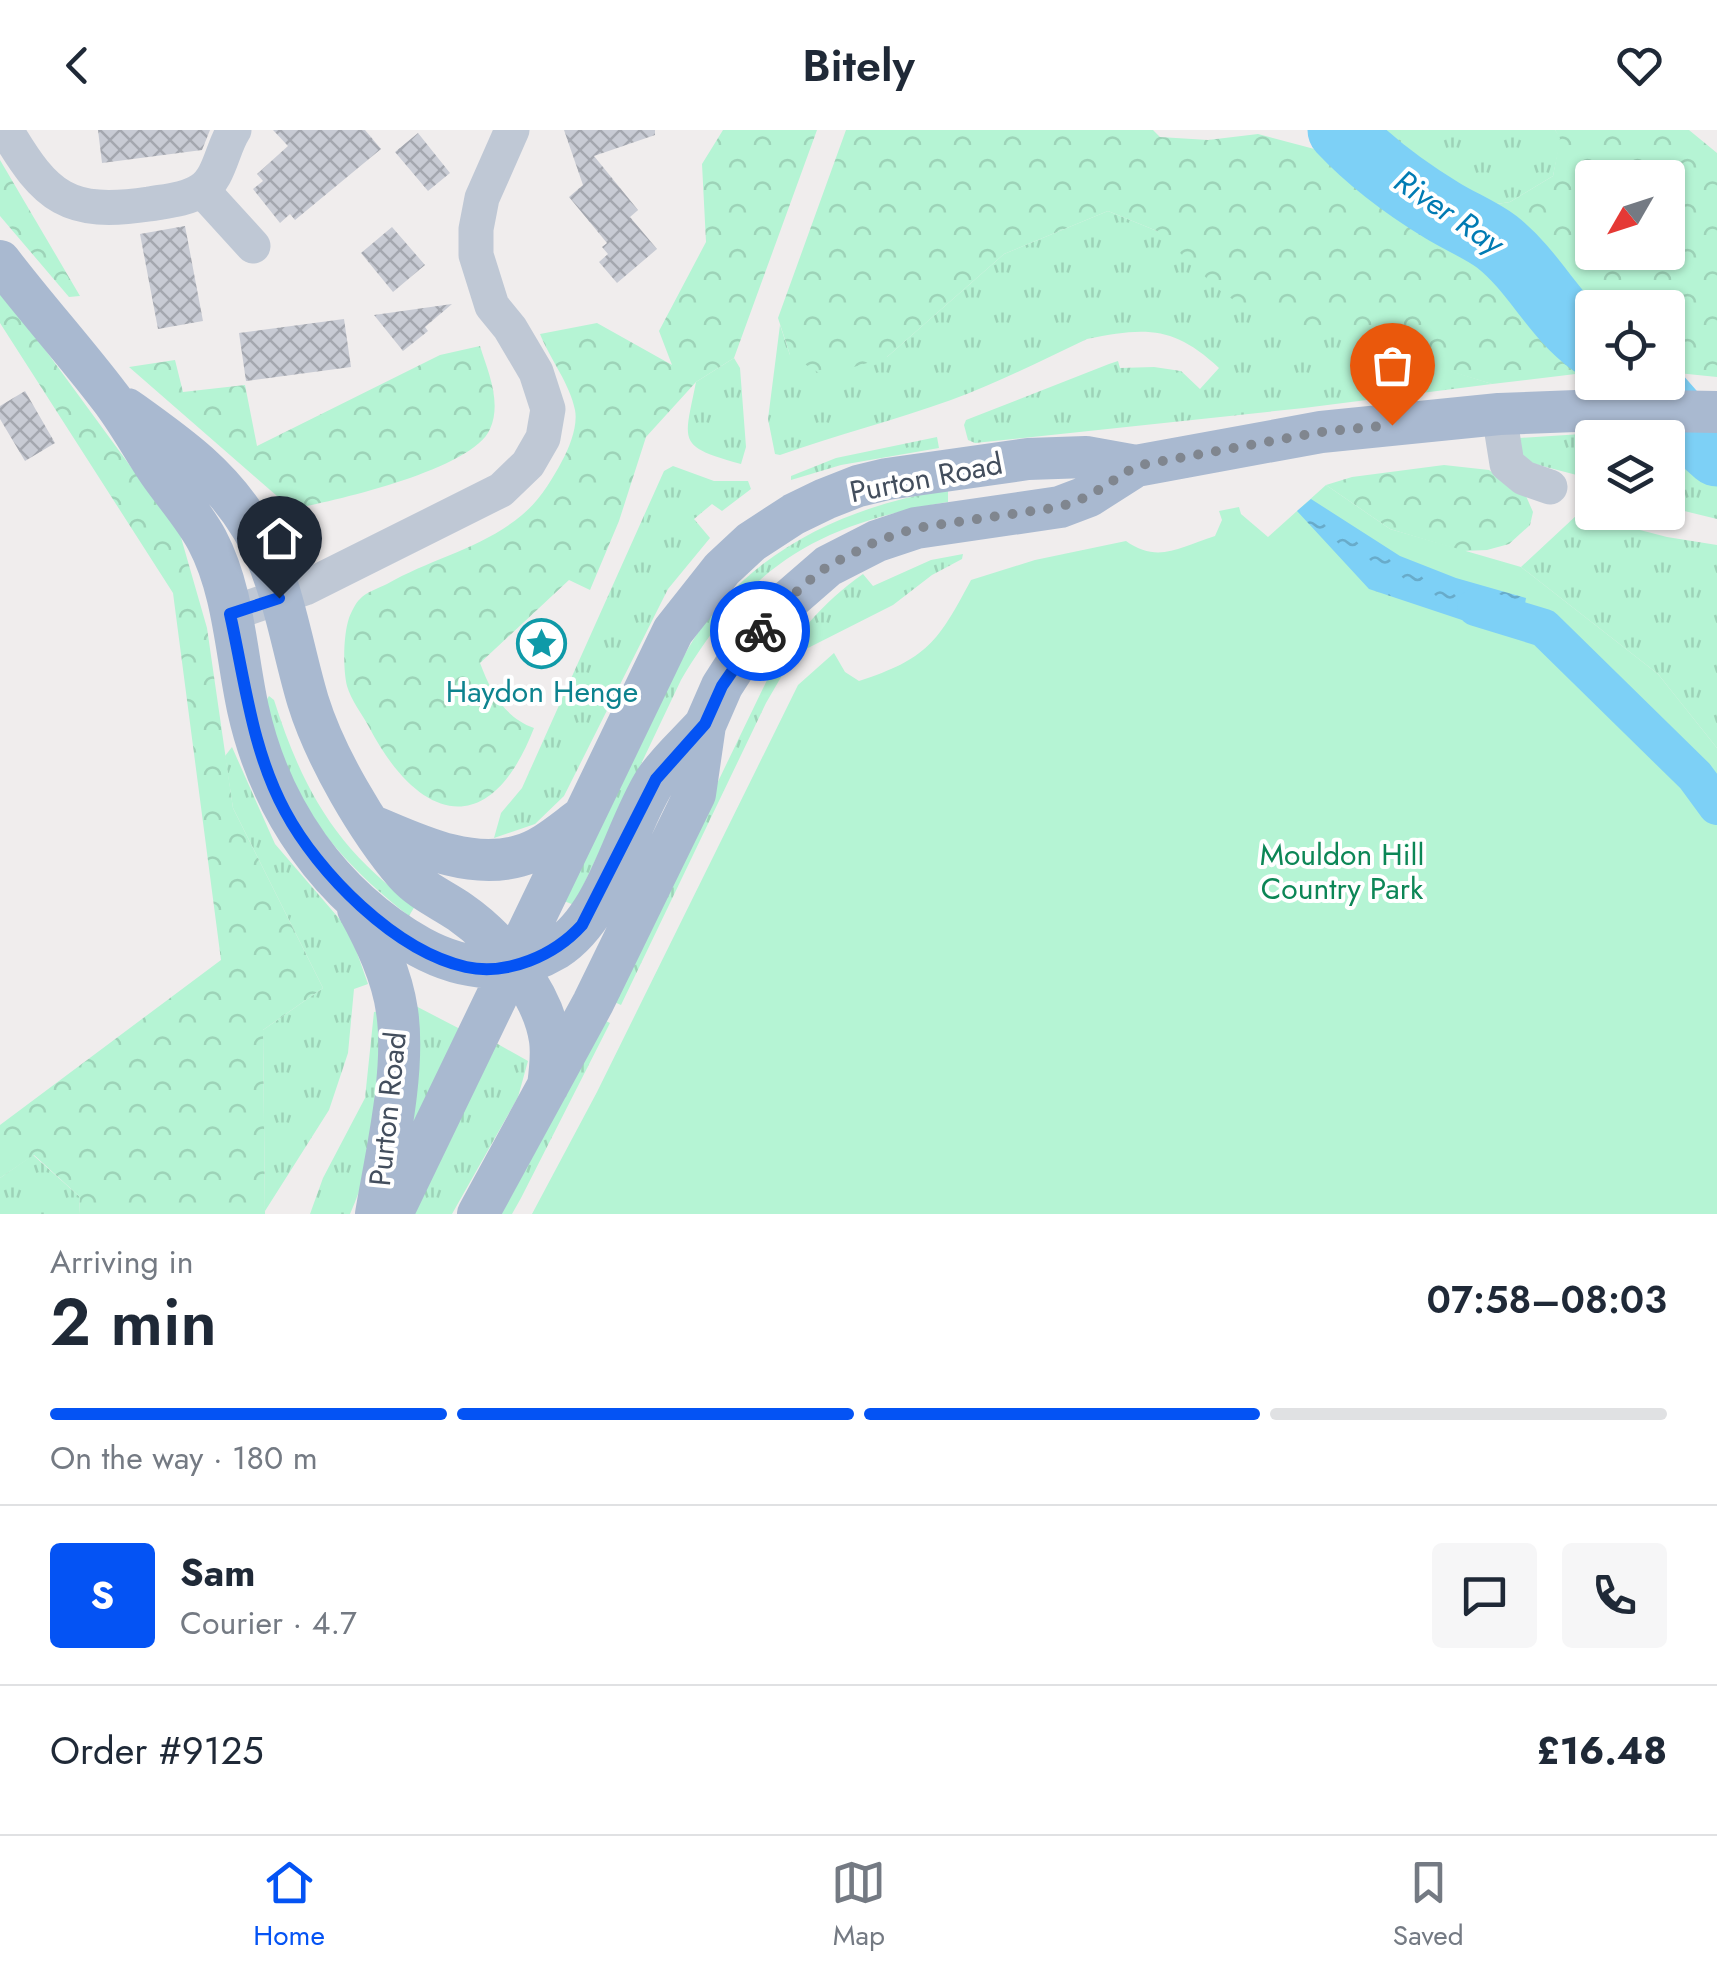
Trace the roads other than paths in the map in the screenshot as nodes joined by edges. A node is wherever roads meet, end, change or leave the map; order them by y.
1 (6, 130) edge
2 (234, 130) edge
3 (512, 130) edge
4 (202, 190) junction
5 (253, 246) dead end
6 (0, 261) edge
7 (110, 397) junction
8 (1706, 412) edge
9 (1499, 414) junction
10 (1136, 466) junction
11 (1550, 487) dead end
12 (279, 598) junction
13 (230, 614) junction
14 (705, 724) junction
15 (584, 816) junction
16 (372, 826) junction
17 (350, 894) junction
18 (512, 965) junction
19 (548, 1088) junction
20 (376, 1214) edge
21 (392, 1214) edge
22 (478, 1214) edge

1 - 4 street
2 - 4 street
3 - 12 street
4 - 5 street
6 - 7 main road, Purton Road
7 - 12 main road, Purton Road
7 - 13 main road, Purton Road
8 - 9 main road, Purton Road
9 - 10 main road, Purton Road
9 - 11 street
10 - 14 main road, Purton Road
10 - 15 main road, Purton Road
12 - 13 street
12 - 16 main road, Purton Road
13 - 17 main road, Purton Road
14 - 18 main road, Purton Road
14 - 19 main road, Purton Road
15 - 16 main road, Purton Road
15 - 18 main road, Purton Road
16 - 18 main road, Purton Road
17 - 18 main road, Purton Road
17 - 20 main road, Purton Road
18 - 19 main road, Purton Road
18 - 21 main road
19 - 22 main road

